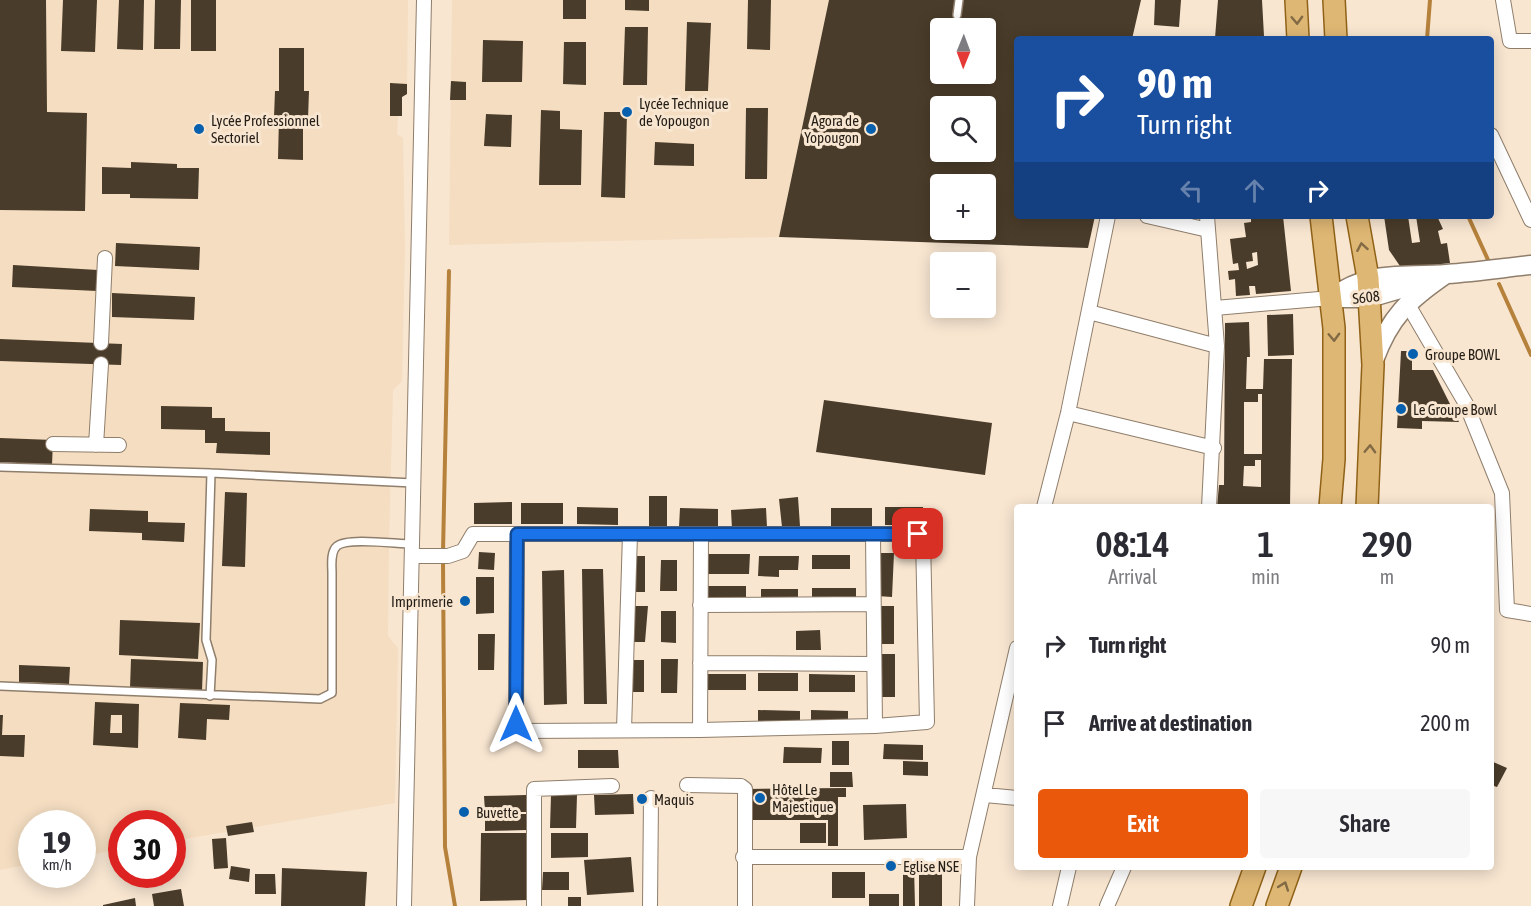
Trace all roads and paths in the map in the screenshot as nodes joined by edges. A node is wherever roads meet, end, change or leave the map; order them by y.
1 (424, 0) edge
2 (959, 0) edge
3 (1296, 0) edge
4 (1334, 0) edge
5 (1503, 0) edge
6 (957, 15) dead end
7 (1298, 36) edge
8 (1336, 36) edge
9 (1531, 41) edge
10 (1494, 141) edge
11 (1107, 219) edge
12 (1160, 219) edge
13 (1207, 219) edge
14 (1321, 219) edge
15 (1358, 219) edge
16 (1531, 220) edge
17 (1208, 230) junction
18 (105, 258) dead end
19 (1531, 265) edge
20 (1446, 274) junction
21 (1369, 288) junction
22 (1331, 298) junction
23 (1407, 303) junction
24 (1215, 308) junction
25 (1089, 312) junction
26 (101, 343) dead end
27 (1217, 346) junction
28 (101, 364) dead end
29 (1373, 365) junction
30 (1068, 413) junction
31 (53, 444) dead end
32 (96, 445) junction
33 (119, 445) dead end
34 (1214, 448) junction
35 (0, 466) edge
36 (211, 473) junction
37 (413, 483) junction
38 (1045, 504) edge
39 (1209, 504) edge
40 (1330, 504) edge
41 (1367, 504) edge
42 (517, 534) junction
43 (630, 534) junction
44 (873, 535) junction
45 (701, 536) junction
46 (412, 550) junction
47 (873, 604) junction
48 (700, 605) junction
49 (1531, 614) edge
50 (700, 663) junction
51 (874, 664) junction
52 (1014, 678) edge
53 (0, 686) edge
54 (210, 696) junction
55 (1010, 718) edge
56 (875, 726) junction
57 (624, 730) junction
58 (700, 730) junction
59 (687, 785) dead end
60 (612, 786) dead end
61 (985, 795) junction
62 (651, 798) dead end
63 (1014, 798) edge
64 (743, 857) junction
65 (969, 857) junction
66 (1068, 870) edge
67 (1123, 870) edge
68 (1254, 870) edge
69 (1290, 870) edge
70 (404, 906) edge
71 (534, 906) edge
72 (650, 906) edge
73 (745, 906) edge
74 (967, 906) edge
75 (1060, 906) edge
76 (1107, 906) edge
77 (1241, 906) edge
78 (1277, 906) edge

1 - 37 street
2 - 6 lane
3 -> 7 main road
4 - 8 main road
5 - 9 street
10 - 16 street
11 - 25 street
12 - 17 street
13 - 17 street
14 - 22 main road
21 -> 15 main road
17 - 24 street
18 - 26 street
19 - 20 street, S608
20 - 21 street, S608
20 - 23 street, S608
21 - 22 street, S608
21 - 29 main road
22 - 24 street
22 -> 40 main road
23 - 29 street, S608
23 - 49 street
24 - 27 street
25 - 27 street
25 - 30 street
27 - 34 street
28 - 32 street
41 -> 29 main road
30 - 34 street
30 - 38 street
31 - 32 street
32 - 33 street
34 - 39 street
35 - 36 lane
36 - 37 lane
36 - 54 lane
37 - 46 street
42 - 43 street
42 - 46 street
42 - 57 street
43 - 45 street
43 - 57 street
44 - 45 street
44 - 47 street
44 - 56 street
45 - 48 street
46 - 54 lane
46 - 70 street
47 - 48 street
47 - 51 street
48 - 50 street
50 - 51 street
50 - 58 street
51 - 56 street
52 - 55 street
53 - 54 lane
55 - 61 street
56 - 58 street
57 - 58 street
59 - 64 street
60 - 71 street
61 - 63 street
61 - 65 street
62 - 72 street
64 - 65 street
64 - 73 street
65 - 74 street
66 - 75 street
67 - 76 street
68 - 77 main road
78 -> 69 main road

